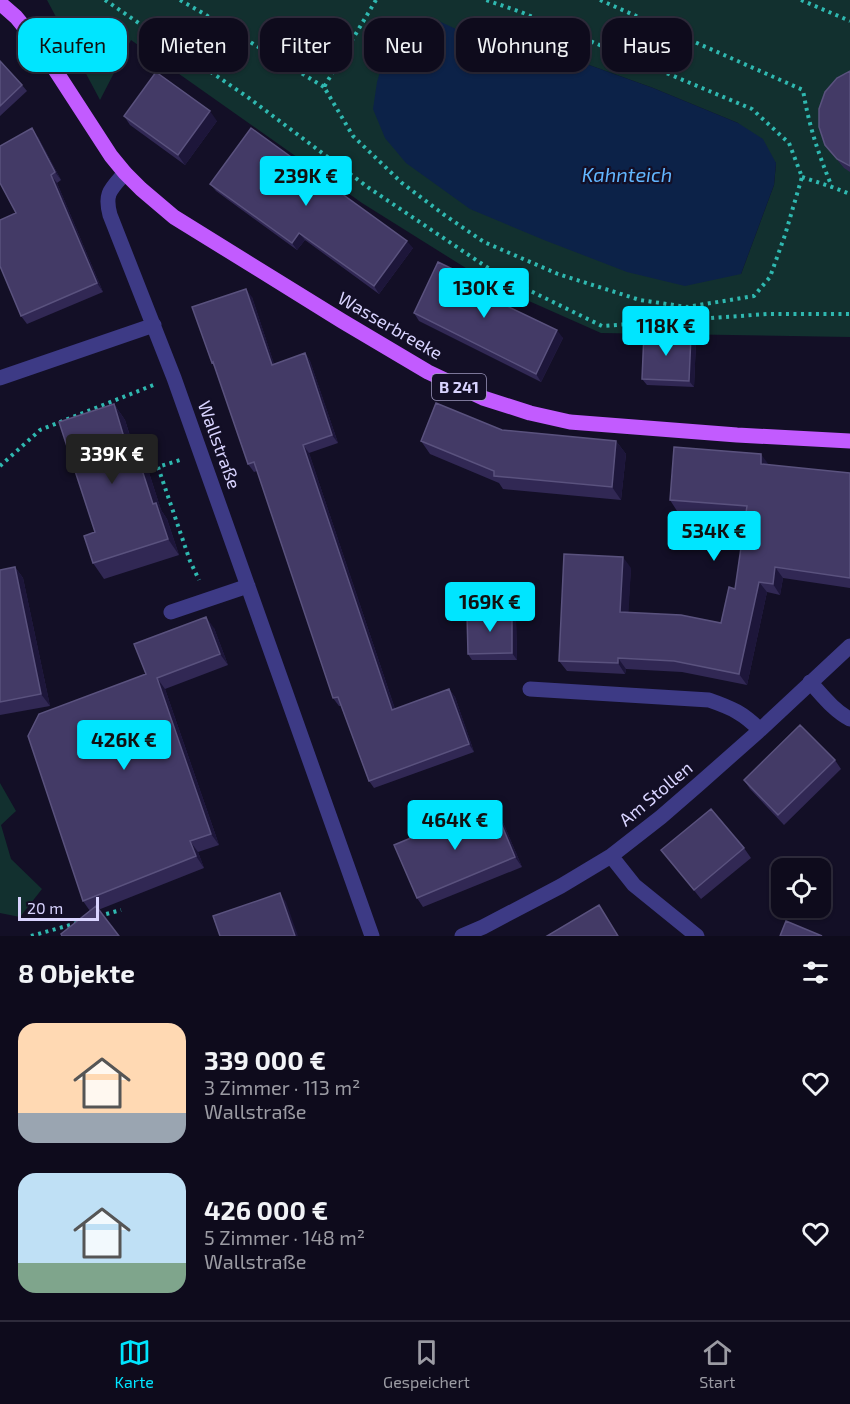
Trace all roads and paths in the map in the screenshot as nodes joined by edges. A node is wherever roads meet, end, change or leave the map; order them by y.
1 (105, 0) edge
2 (180, 0) edge
3 (376, 0) edge
4 (486, 0) edge
5 (600, 0) edge
6 (801, 0) edge
7 (0, 3) edge
8 (850, 21) edge
9 (324, 87) junction
10 (125, 173) junction
11 (802, 177) junction
12 (832, 187) junction
13 (850, 194) edge
14 (850, 314) edge
15 (154, 325) junction
16 (0, 378) edge
17 (174, 378) junction
18 (850, 441) edge
19 (176, 461) dead end
20 (0, 466) edge
21 (158, 467) junction
22 (148, 470) dead end
23 (248, 586) junction
24 (209, 599) junction
25 (171, 612) dead end
26 (850, 646) edge
27 (810, 682) junction
28 (530, 689) dead end
29 (850, 719) edge
30 (760, 730) junction
31 (611, 856) junction
32 (121, 910) edge
33 (99, 916) edge
34 (88, 920) edge
35 (31, 936) edge
36 (372, 936) edge
37 (462, 936) edge
38 (697, 936) edge

1 - 14 path
2 - 9 path
3 - 9 path
4 - 11 path
5 - 12 path
6 - 8 path
7 - 10 main road, B 241
9 - 11 path
10 - 15 street, Wallstraße
10 - 18 main road, Wasserbreeke / B 241
11 - 12 path
12 - 13 path
15 - 16 street
15 - 17 street, Wallstraße
17 - 20 path
17 - 23 street, Wallstraße
19 - 21 path
21 - 22 path
21 - 24 path
23 - 24 street
23 - 36 street, Wallstraße
24 - 25 street
26 - 27 street, Am Stollen
27 - 29 street
27 - 30 street, Am Stollen
28 - 30 street
30 - 31 street, Am Stollen
31 - 37 street, Am Stollen
31 - 38 street
32 - 33 path
34 - 35 path

